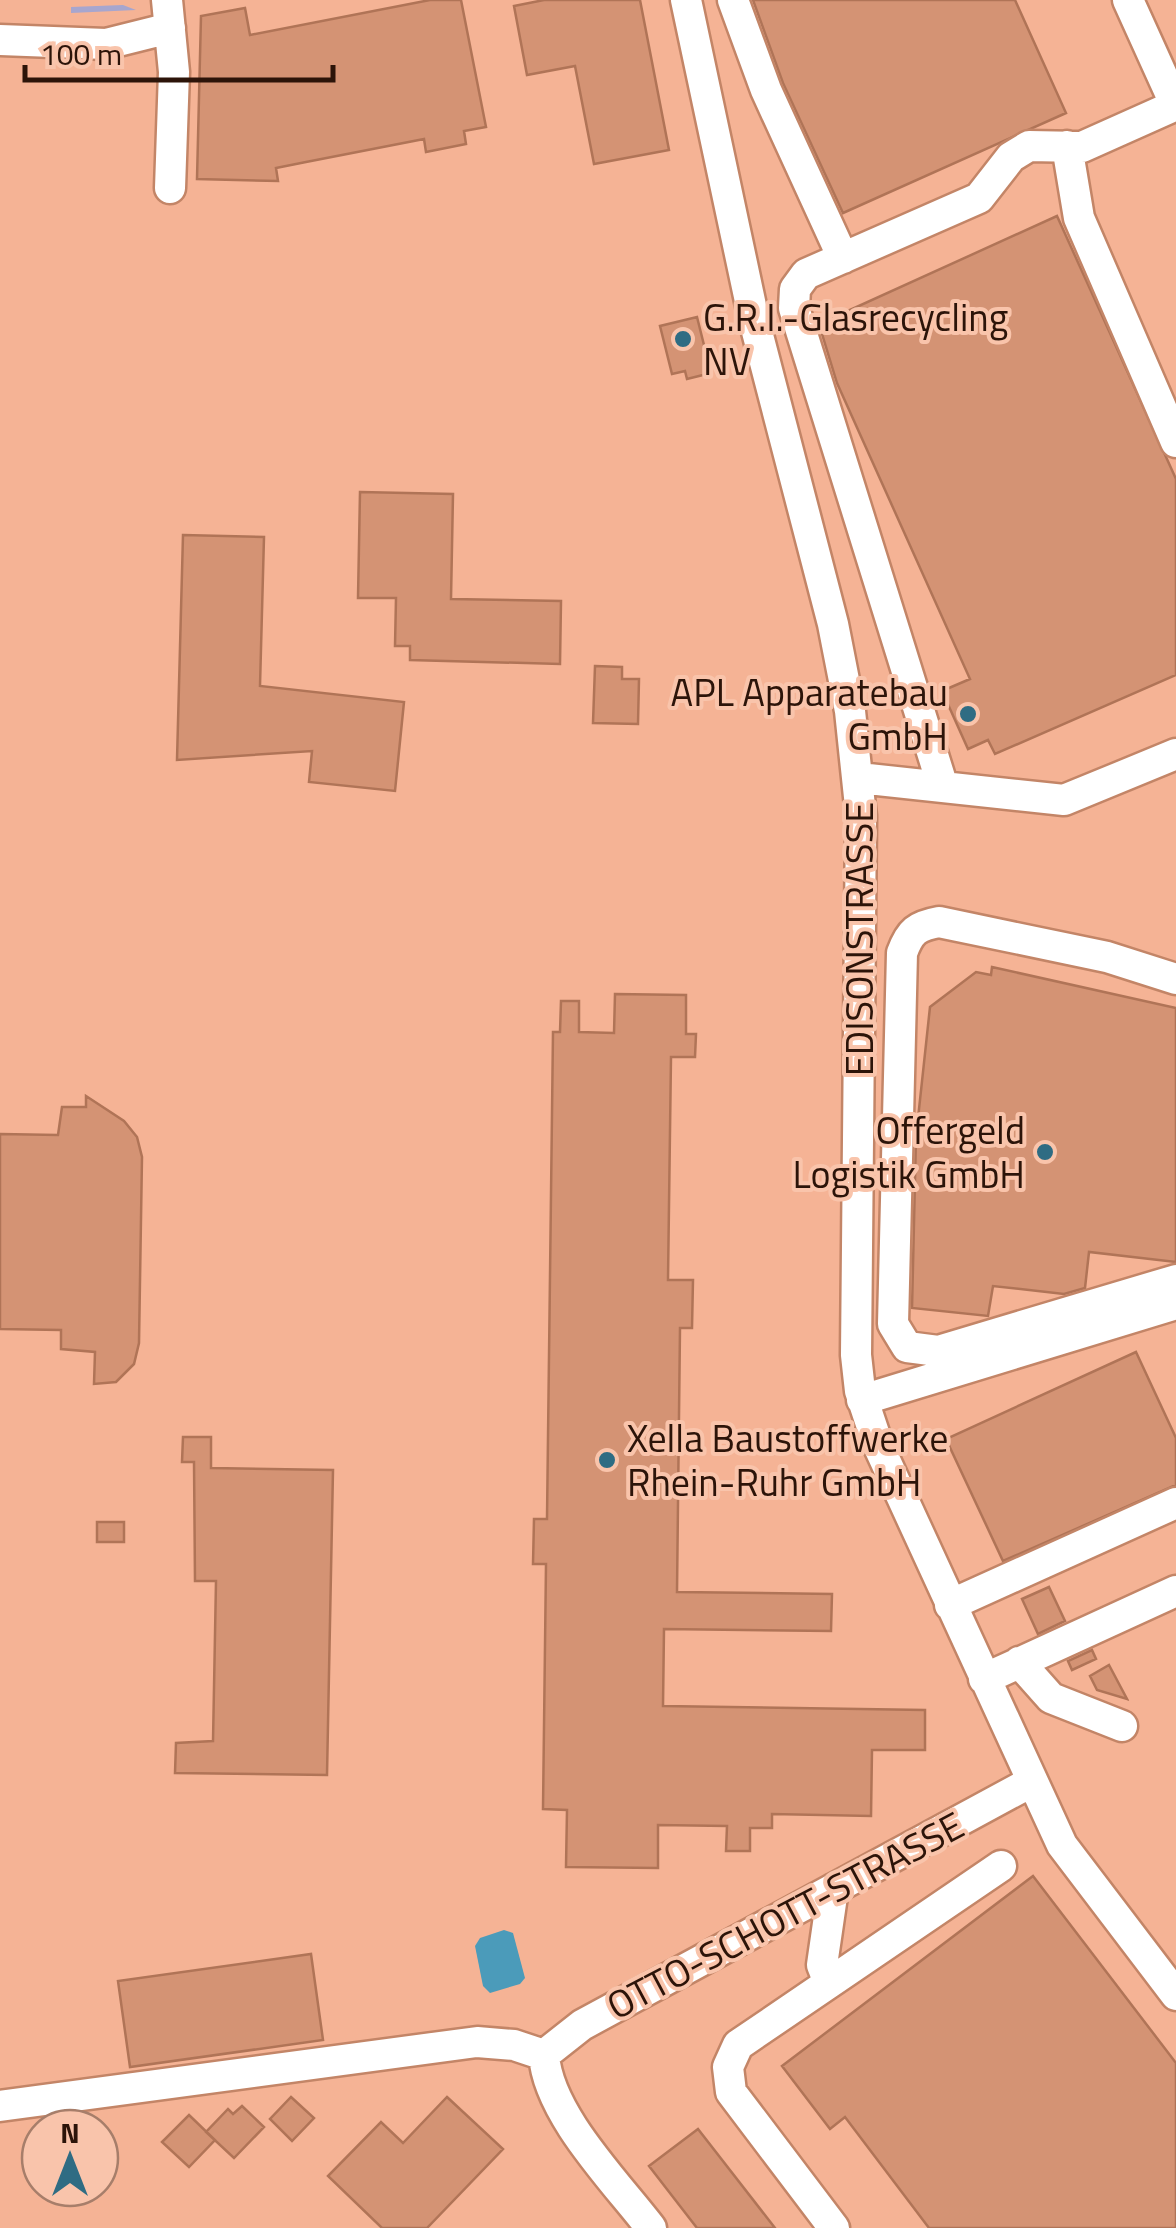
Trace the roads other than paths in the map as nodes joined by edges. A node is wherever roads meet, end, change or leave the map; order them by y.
1 (686, 0) edge
2 (733, 0) edge
3 (1128, 0) edge
4 (169, 14) edge
5 (0, 40) edge
6 (1176, 106) edge
7 (1067, 146) junction
8 (170, 188) dead end
9 (843, 258) junction
10 (1176, 442) edge
11 (1174, 761) edge
12 (858, 778) junction
13 (942, 784) junction
14 (1176, 979) edge
15 (1176, 1280) edge
16 (1176, 1304) edge
17 (862, 1400) junction
18 (1176, 1503) edge
19 (1176, 1590) edge
20 (950, 1606) junction
21 (1019, 1662) junction
22 (984, 1678) junction
23 (1122, 1726) dead end
24 (1031, 1782) junction
25 (1002, 1866) dead end
26 (832, 1889) junction
27 (829, 1983) junction
28 (1176, 1995) edge
29 (544, 2055) junction
30 (0, 2106) edge
31 (651, 2228) edge
32 (834, 2228) edge

1 - 12 street, EDISONSTRASSE
2 - 9 street
3 - 6 street
4 - 5 street
4 - 8 street
6 - 7 street
7 - 9 street
7 - 10 street
9 - 13 street
11 - 13 street
12 - 13 street
12 - 17 street, EDISONSTRASSE
14 - 15 street
16 - 17 street
17 - 20 street, EDISONSTRASSE
18 - 20 street
19 - 21 street
20 - 22 street, EDISONSTRASSE
21 - 22 street
21 - 23 street
22 - 24 street, EDISONSTRASSE
24 - 26 street, OTTO-SCHOTT-STRASSE
24 - 28 street, EDISONSTRASSE
25 - 27 street
26 - 27 street
26 - 29 street, OTTO-SCHOTT-STRASSE
27 - 32 street
29 - 30 street
29 - 31 street

